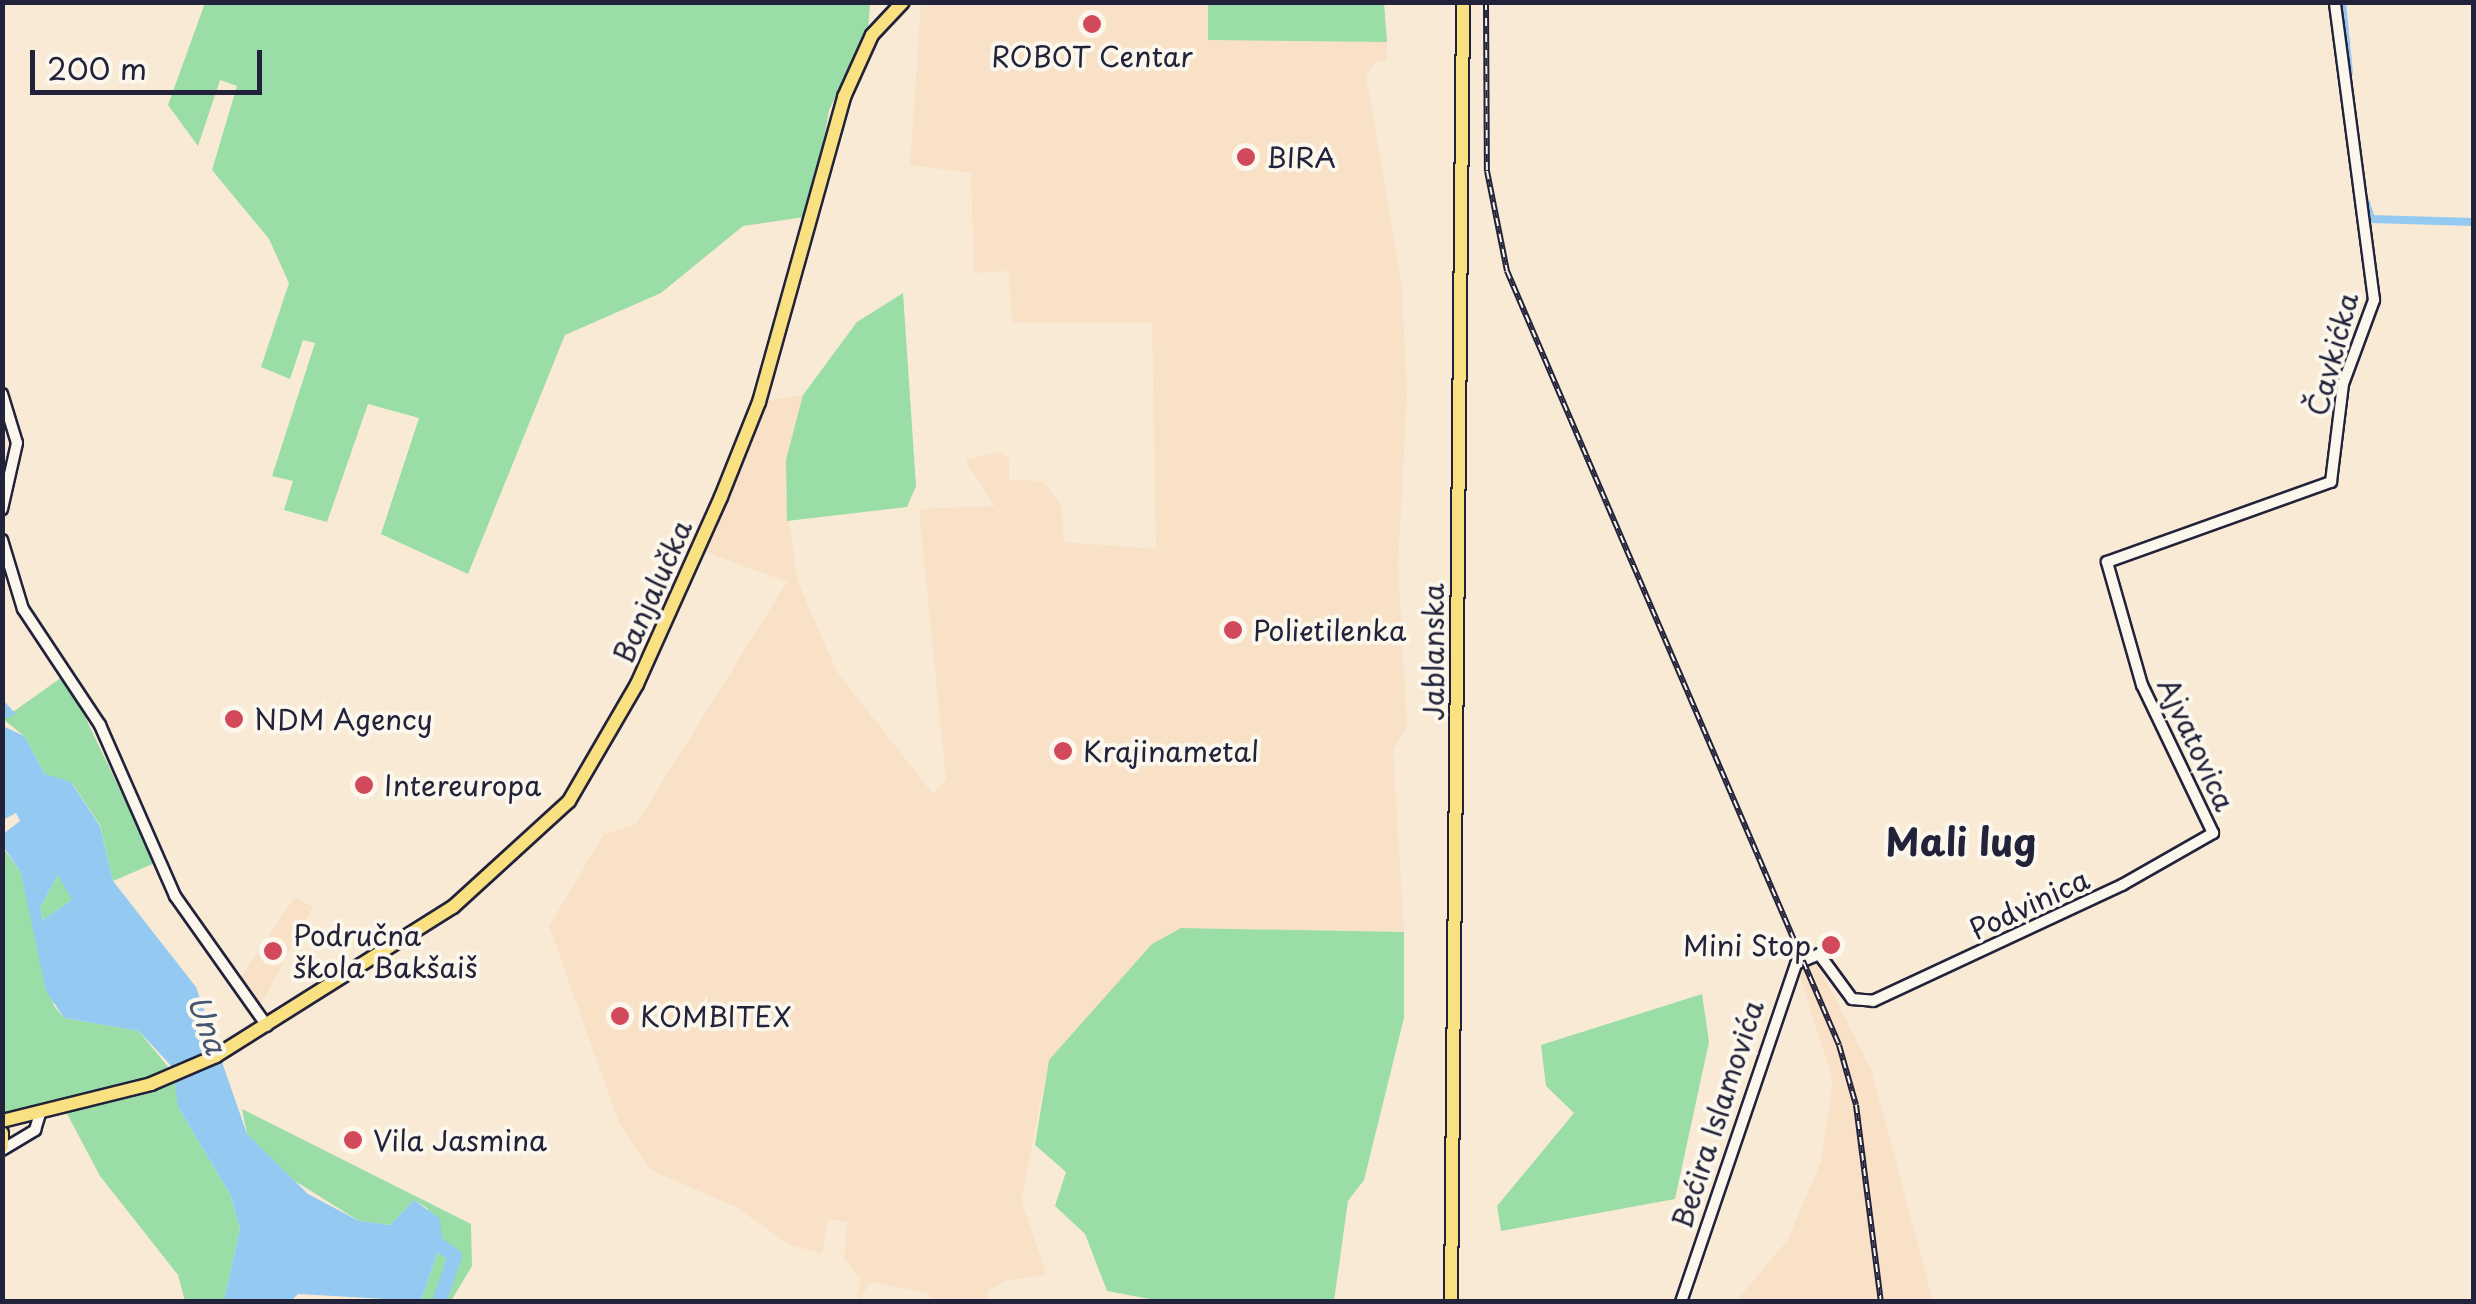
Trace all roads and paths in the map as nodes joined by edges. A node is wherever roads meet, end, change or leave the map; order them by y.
1 (903, 2) edge
2 (1463, 2) edge
3 (2335, 2) edge
4 (2, 394) edge
5 (2, 509) edge
6 (2, 540) edge
7 (2108, 559) joint
8 (2213, 833) joint
9 (1813, 954) joint
10 (268, 1026) junction
11 (34, 1115) junction
12 (2, 1121) edge
13 (9, 1136) edge
14 (2, 1148) edge
15 (1452, 1302) edge
16 (1682, 1302) edge

1 - 10 main road, Banjalučka
2 - 15 main road, Jablanska
3 - 7 street, Čavkićka
4 - 5 street
6 - 10 street
7 - 8 street, Ajvatovica
8 - 9 street, Podvinica
9 - 16 street, Bećira Islamovića
10 - 11 main road, Banjalučka
11 - 12 main road, Banjalučka
11 - 13 street
13 - 14 main road

